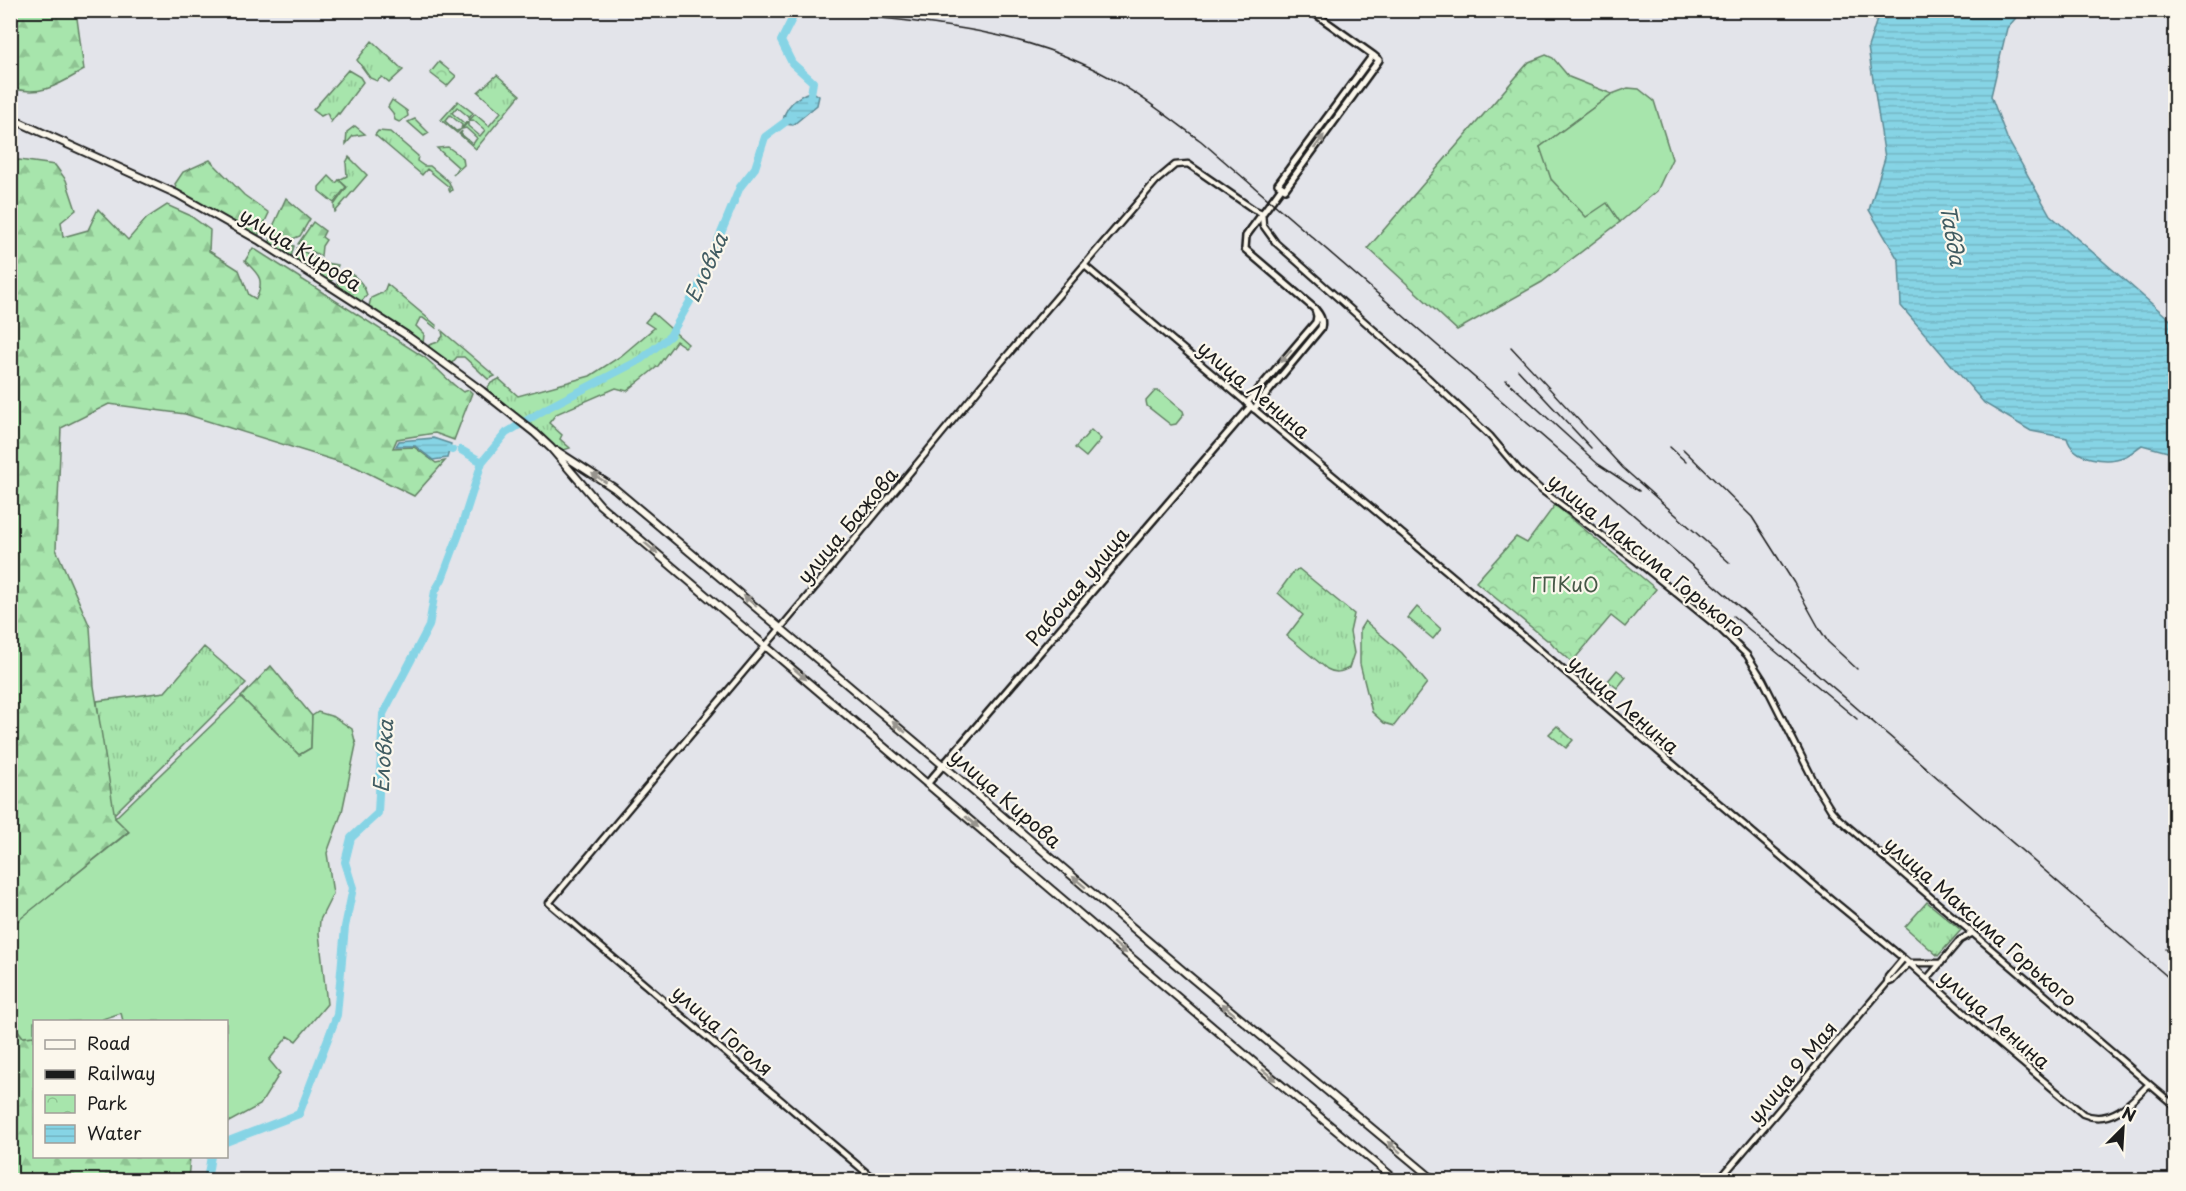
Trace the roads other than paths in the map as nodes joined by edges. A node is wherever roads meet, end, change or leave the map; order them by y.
1 (1310, 10) edge
2 (1373, 55) junction
3 (10, 118) edge
4 (1281, 187) junction
5 (1262, 213) junction
6 (1085, 266) junction
7 (1316, 309) junction
8 (1251, 406) junction
9 (551, 448) junction
10 (781, 628) junction
11 (766, 645) junction
12 (943, 765) junction
13 (927, 784) junction
14 (549, 903) joint
15 (1971, 934) junction
16 (1903, 959) junction
17 (1909, 963) junction
18 (1941, 963) junction
19 (1927, 979) junction
20 (1887, 983) junction
21 (2149, 1083) junction
22 (2175, 1107) edge
23 (875, 1180) edge
24 (1396, 1180) edge
25 (1434, 1180) edge
26 (1719, 1180) edge

1 - 2 main road
2 - 4 main road
4 -> 2 main road
3 - 9 main road, улица Кирова
4 - 5 main road
5 - 6 street, улица Бажова
5 - 7 main road
5 - 15 street, улица Максима Горького
6 - 8 street, улица Ленина
6 - 10 street, улица Бажова
7 -> 8 main road, Рабочая улица
7 - 8 main road, Рабочая улица
8 - 12 main road, Рабочая улица
8 - 16 street, улица Ленина
10 -> 9 main road, улица Кирова
9 -> 11 main road, улица Кирова
10 - 11 street, улица Бажова
12 -> 10 main road, улица Кирова
11 -> 13 main road, улица Кирова
11 - 14 street, улица Бажова
12 - 13 main road, Рабочая улица
25 -> 12 main road, улица Кирова
13 -> 24 main road, улица Кирова
14 - 23 street, улица Гоголя
15 - 18 street
15 - 21 street, улица Максима Горького
16 - 17 street, улица Ленина
16 - 20 street, улица 9 Мая
17 - 18 street
17 - 19 street, улица Ленина
17 - 20 street, улица 9 Мая
18 - 19 street
19 - 21 street, улица Ленина
20 - 26 street, улица 9 Мая
21 - 22 street, улица Максима Горького

